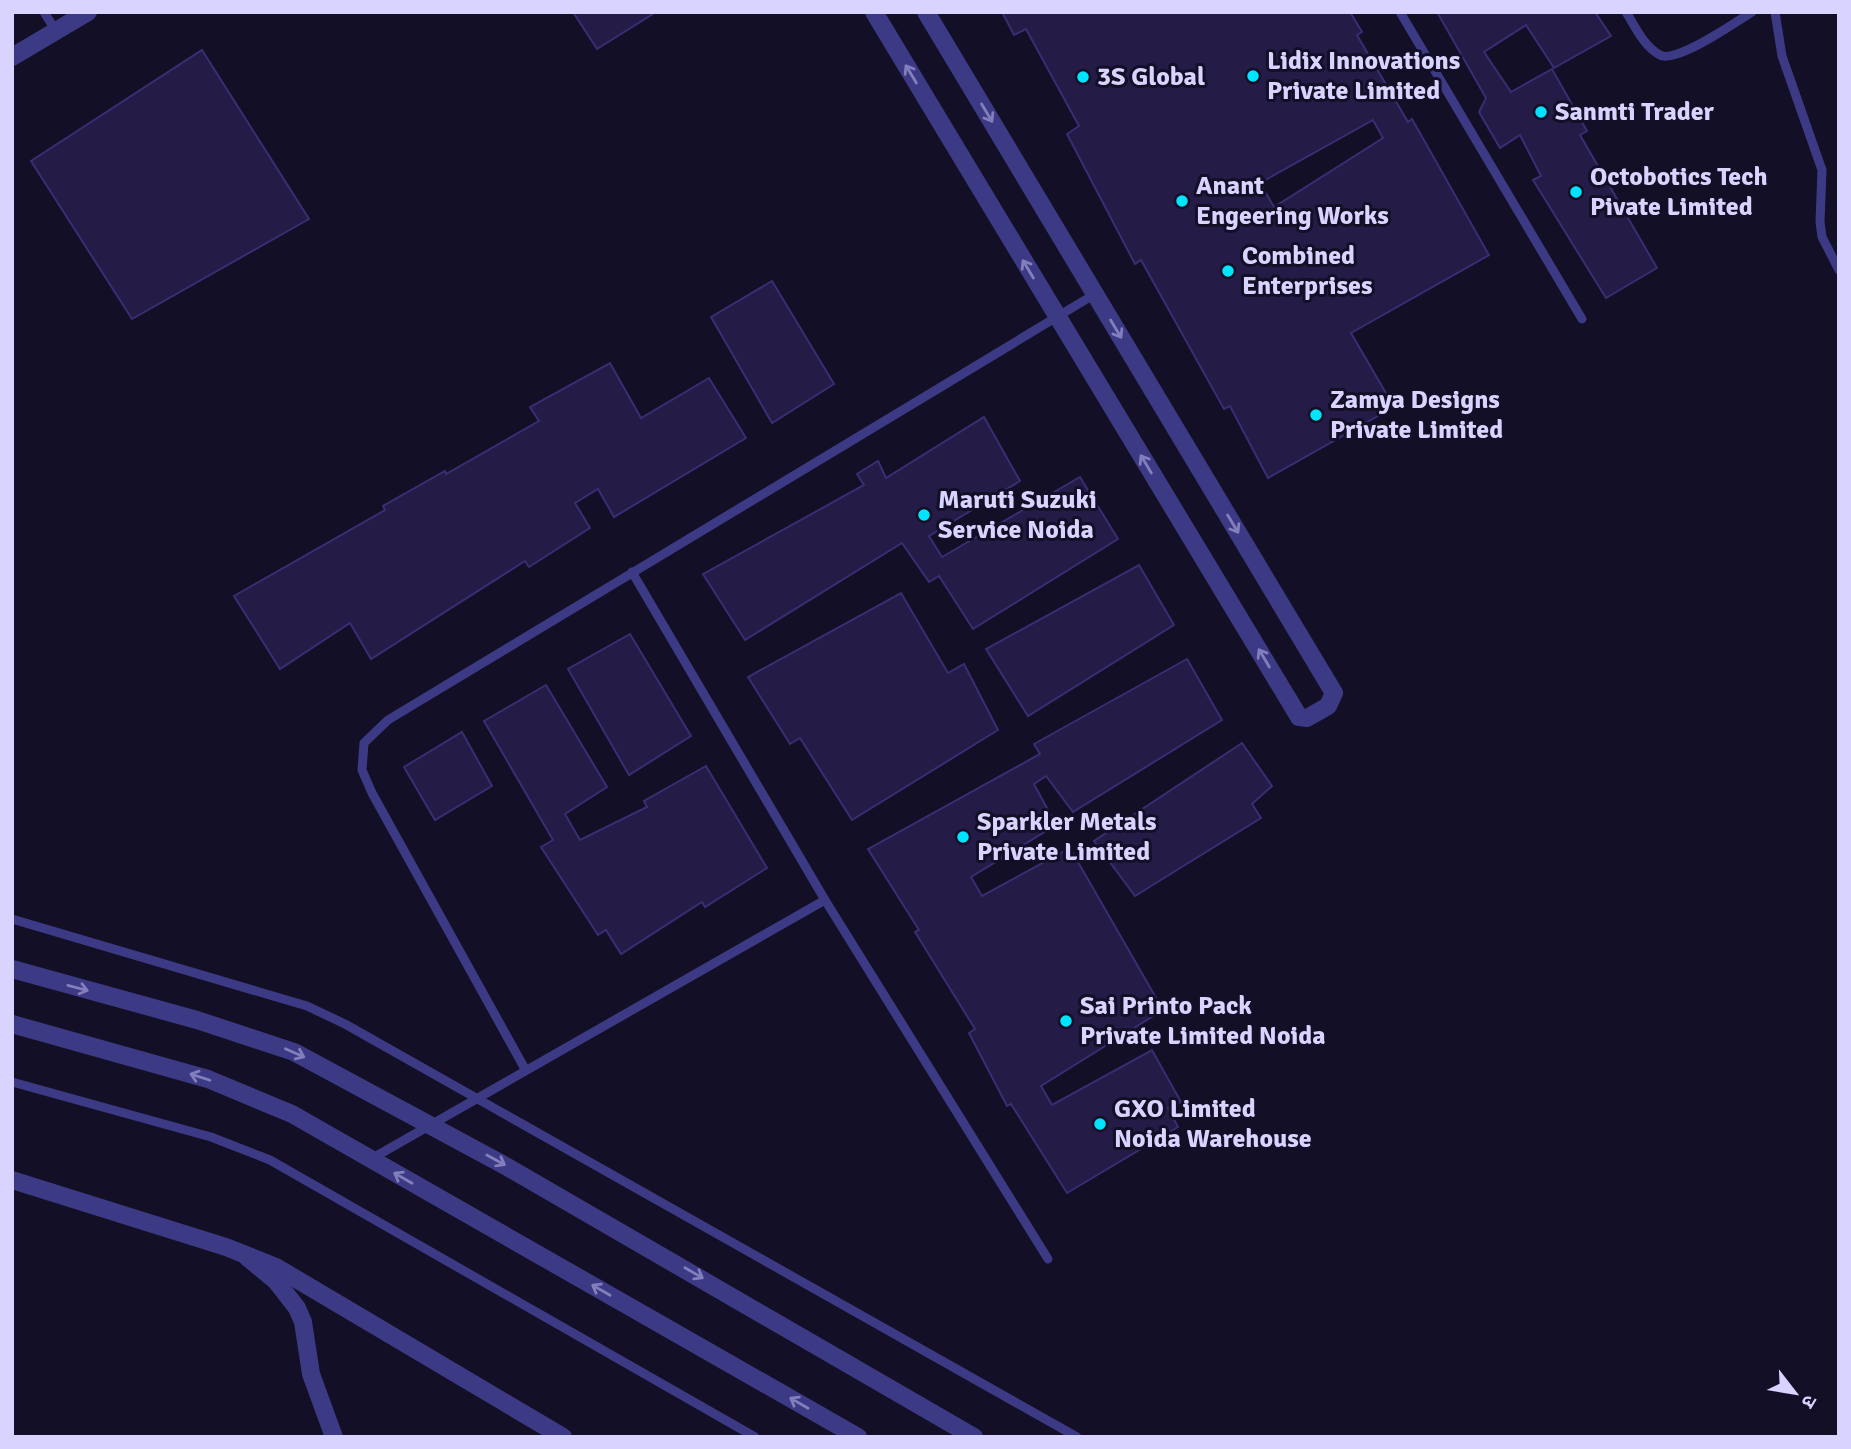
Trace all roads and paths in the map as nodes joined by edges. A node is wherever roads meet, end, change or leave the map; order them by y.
1 (44, 12) edge
2 (88, 12) edge
3 (874, 12) edge
4 (926, 12) edge
5 (1399, 12) edge
6 (1626, 12) edge
7 (1752, 12) edge
8 (1775, 12) edge
9 (56, 31) junction
10 (12, 57) edge
11 (1839, 270) edge
12 (1095, 294) junction
13 (1055, 315) junction
14 (1582, 319) dead end
15 (632, 572) junction
16 (825, 900) junction
17 (12, 919) edge
18 (12, 969) edge
19 (12, 1024) edge
20 (525, 1069) junction
21 (12, 1082) edge
22 (477, 1098) junction
23 (433, 1125) junction
24 (371, 1159) junction
25 (12, 1180) edge
26 (243, 1254) junction
27 (1048, 1259) dead end
28 (334, 1437) edge
29 (563, 1437) edge
30 (755, 1437) edge
31 (858, 1437) edge
32 (974, 1437) edge
33 (1077, 1437) edge

1 - 9 lane
2 - 9 street
13 -> 3 street
4 -> 12 street
5 - 14 lane
6 - 7 lane
8 - 11 lane
9 - 10 street
12 - 13 lane
12 -> 13 street
13 - 15 lane
15 - 16 lane
15 - 20 lane
16 - 20 lane
16 - 27 lane
17 - 22 lane
18 -> 23 street
24 -> 19 street
20 - 22 lane
21 - 30 lane
22 - 23 lane
22 - 33 lane
23 - 24 lane
23 -> 32 street
31 -> 24 street
25 - 26 street
26 - 28 street
26 - 29 street

